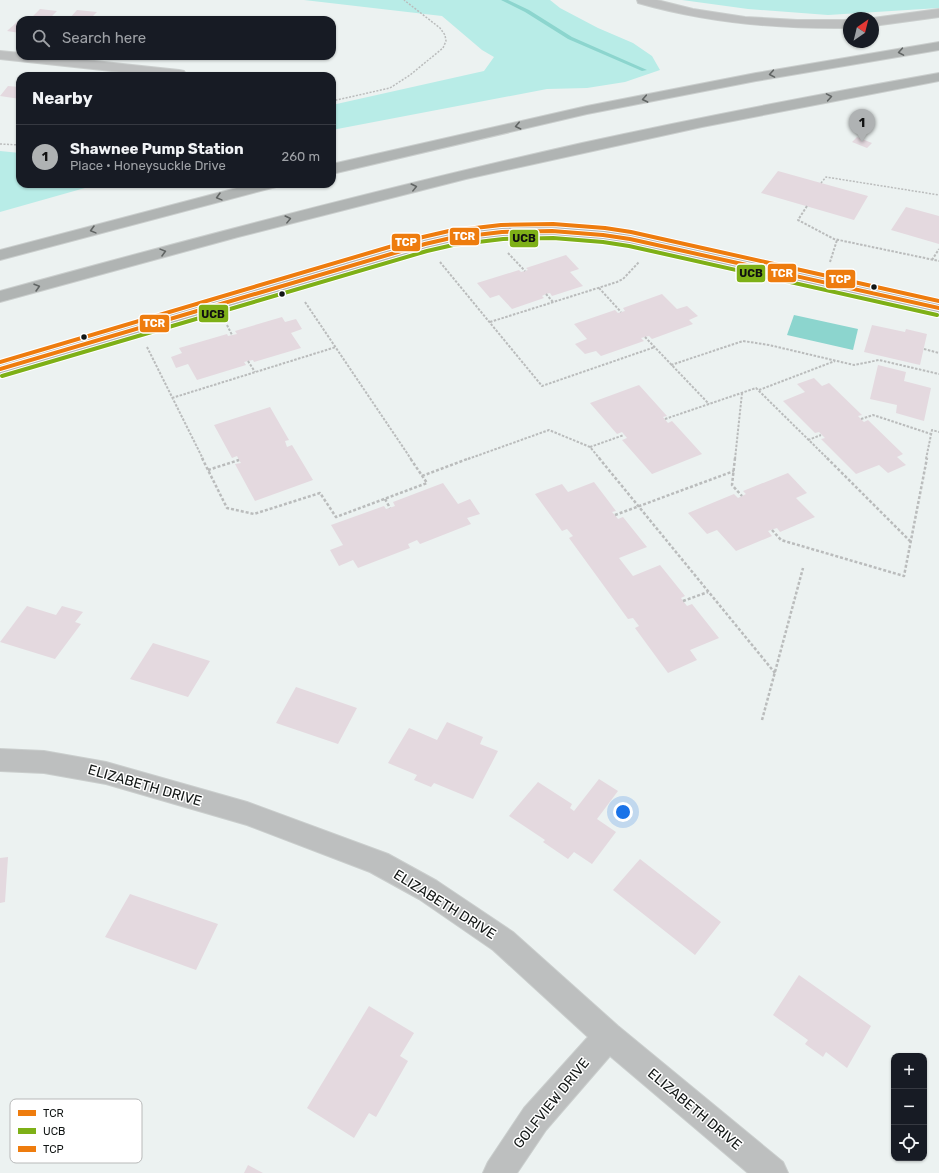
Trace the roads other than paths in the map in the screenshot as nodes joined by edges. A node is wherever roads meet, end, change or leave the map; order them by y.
1 (643, 0) edge
2 (939, 13) edge
3 (879, 21) edge
4 (843, 24) edge
5 (939, 46) edge
6 (0, 55) edge
7 (16, 57) edge
8 (47, 60) edge
9 (160, 72) edge
10 (939, 77) edge
11 (336, 168) edge
12 (255, 188) edge
13 (0, 255) edge
14 (0, 297) edge
15 (939, 308) edge
16 (0, 369) edge
17 (0, 760) edge
18 (608, 1036) junction
19 (499, 1173) edge
20 (772, 1173) edge

1 - 4 street
2 - 3 street
5 -> 11 highway
6 - 7 street
8 - 9 street
14 -> 10 highway
12 -> 13 highway
15 - 16 main road
17 - 18 street, ELIZABETH DRIVE
18 - 19 street, GOLFVIEW DRIVE
18 - 20 street, ELIZABETH DRIVE

